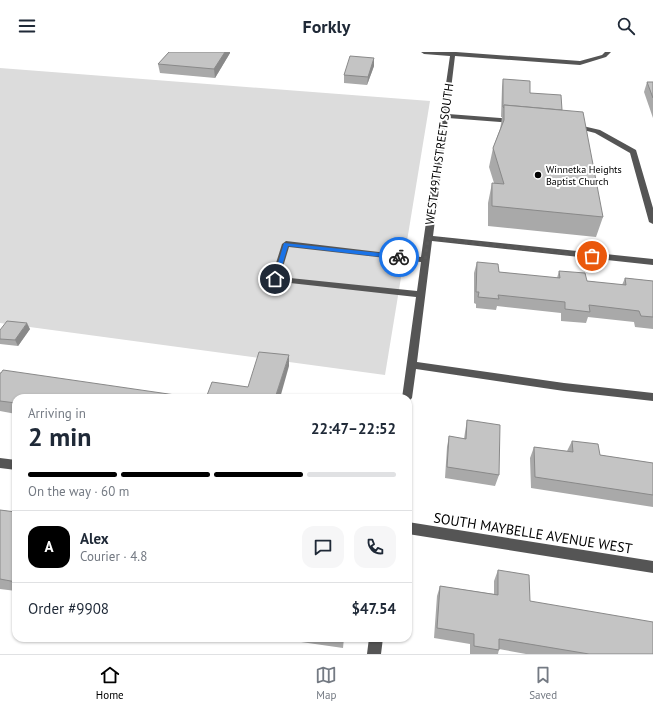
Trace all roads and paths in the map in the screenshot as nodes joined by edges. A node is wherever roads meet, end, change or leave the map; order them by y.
1 (424, 52) edge
2 (608, 52) edge
3 (453, 53) edge
4 (444, 116) junction
5 (520, 122) edge
6 (565, 125) edge
7 (653, 222) edge
8 (428, 238) junction
9 (425, 260) junction
10 (653, 262) edge
11 (420, 295) junction
12 (412, 365) junction
13 (408, 394) edge
14 (653, 397) edge
15 (0, 463) edge
16 (12, 464) edge
17 (412, 529) edge
18 (653, 568) edge
19 (376, 642) edge
20 (374, 654) edge

1 - 3 street
2 - 3 street
3 - 4 street, WEST 49TH STREET SOUTH
4 - 5 street
4 - 8 street, WEST 49TH STREET SOUTH
6 - 7 street
8 - 9 street, WEST 49TH STREET SOUTH
8 - 10 street
9 - 11 street, WEST 49TH STREET SOUTH
9 - 11 street
11 - 12 street, WEST 49TH STREET SOUTH
12 - 13 street, WEST 49TH STREET SOUTH
12 - 14 street
15 - 16 street
17 - 18 street, SOUTH MAYBELLE AVENUE WEST
19 - 20 street

